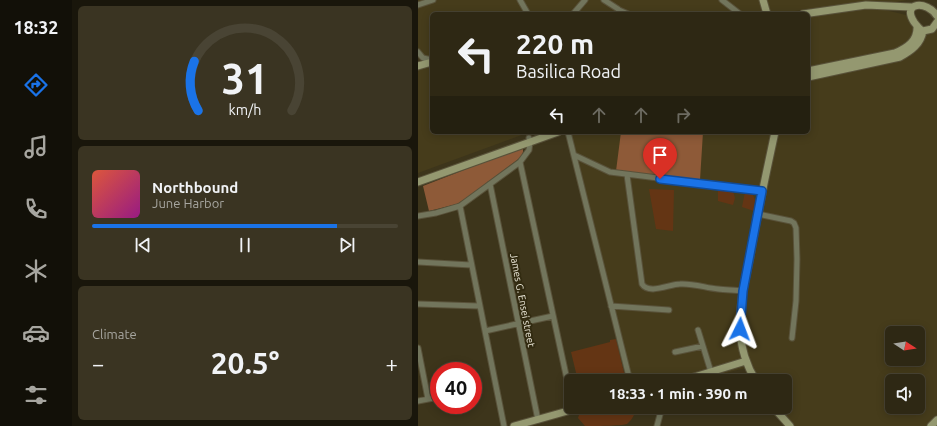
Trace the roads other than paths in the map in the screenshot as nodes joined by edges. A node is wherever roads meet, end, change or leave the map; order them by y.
1 (433, 0) edge
2 (520, 0) edge
3 (585, 0) edge
4 (604, 0) edge
5 (722, 0) edge
6 (763, 0) edge
7 (928, 2) edge
8 (866, 3) edge
9 (914, 4) edge
10 (418, 5) edge
11 (890, 6) junction
12 (527, 12) edge
13 (575, 12) edge
14 (620, 12) edge
15 (737, 12) edge
16 (766, 12) edge
17 (810, 13) edge
18 (937, 15) edge
19 (910, 16) junction
20 (936, 25) edge
21 (920, 29) junction
22 (916, 43) junction
23 (418, 52) edge
24 (430, 60) edge
25 (430, 62) edge
26 (418, 66) edge
27 (810, 71) edge
28 (810, 77) edge
29 (542, 134) edge
30 (551, 134) edge
31 (569, 134) edge
32 (774, 134) edge
33 (530, 140) junction
34 (574, 155) junction
35 (520, 162) junction
36 (589, 163) junction
37 (577, 167) junction
38 (627, 175) junction
39 (418, 177) edge
40 (418, 182) edge
41 (490, 184) junction
42 (762, 191) junction
43 (460, 206) junction
44 (758, 214) junction
45 (418, 216) edge
46 (418, 262) edge
47 (471, 265) junction
48 (743, 291) junction
49 (418, 304) edge
50 (479, 306) junction
51 (611, 306) junction
52 (669, 310) dead end
53 (553, 316) junction
54 (519, 323) junction
55 (698, 330) dead end
56 (485, 331) junction
57 (792, 338) dead end
58 (703, 346) junction
59 (418, 348) edge
60 (675, 352) dead end
61 (746, 361) junction
62 (710, 372) junction
63 (566, 374) edge
64 (628, 374) edge
65 (704, 374) edge
66 (752, 374) edge
67 (428, 399) joint
68 (418, 401) edge
69 (564, 411) edge
70 (660, 414) edge
71 (780, 414) edge
72 (538, 420) junction
73 (937, 420) edge
74 (504, 426) edge
75 (514, 426) edge
76 (657, 426) edge
77 (790, 426) edge
78 (931, 426) edge

1 - 10 street
2 - 12 street
3 - 13 street
4 - 14 street
5 - 15 street
6 - 16 street
7 - 9 street
7 - 18 street
8 - 11 street
8 - 17 street
9 - 11 street
9 - 19 street
11 - 19 street
19 - 21 street
20 - 21 street
21 - 22 street
22 - 27 street
22 - 28 street
23 - 24 street
25 - 26 street
29 - 33 street
30 - 33 street
31 - 34 street
32 - 42 street
33 - 35 street
33 - 39 street
33 - 40 street
34 - 36 street
34 - 37 street
35 - 41 street
35 - 53 street
36 - 37 street
36 - 38 street
37 - 51 street
38 - 42 street
38 - 48 street
41 - 43 street
41 - 54 street, James G. Ensei street
42 - 44 street
43 - 45 street
43 - 47 street
44 - 48 street
44 - 57 street
46 - 47 street
47 - 50 street
48 - 61 street
49 - 50 street
50 - 56 street
51 - 52 street
51 - 64 street
53 - 54 street
53 - 63 street
54 - 56 street
54 - 72 street, James G. Ensei street
55 - 58 street
56 - 74 street
58 - 60 street
58 - 62 street
59 - 67 street
61 - 62 street
61 - 66 street
62 - 65 street
67 - 68 street
69 - 72 street
70 - 76 street
71 - 77 street
72 - 75 street
73 - 78 street

